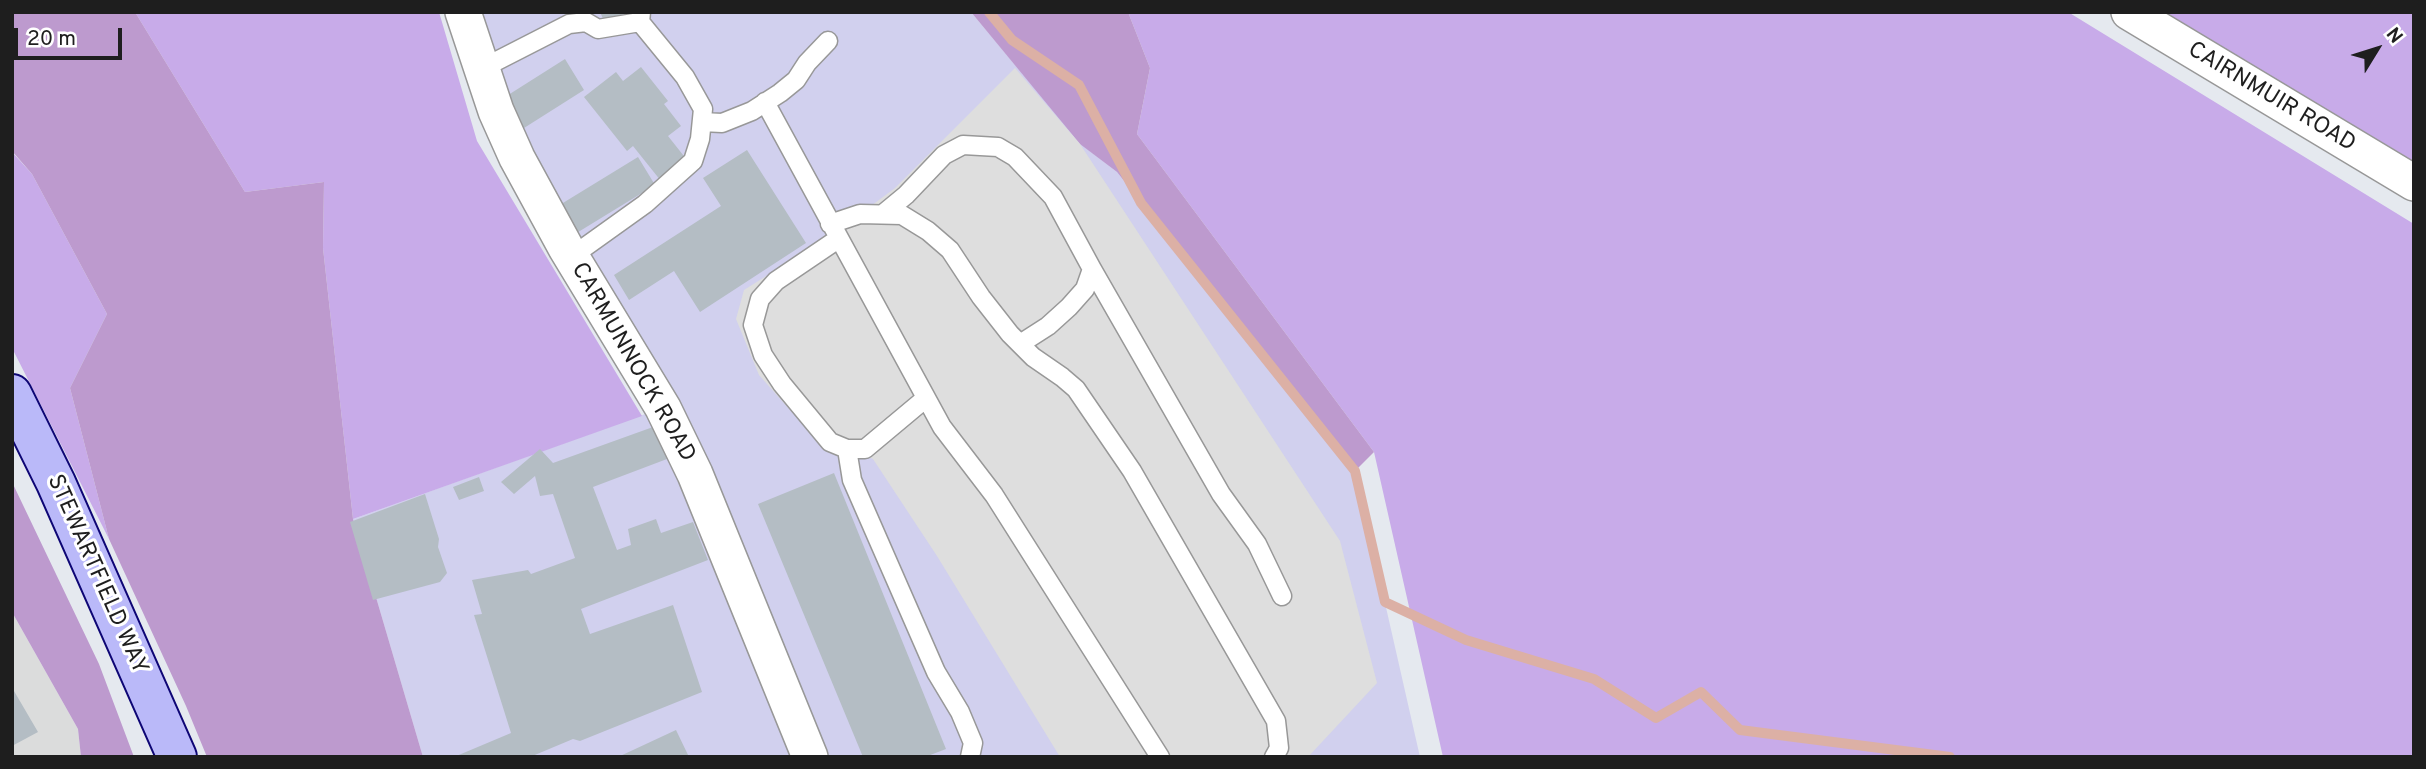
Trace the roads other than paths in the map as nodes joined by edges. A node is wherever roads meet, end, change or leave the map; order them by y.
1 (463, 12) edge
2 (2129, 12) edge
3 (641, 17) edge
4 (828, 41) dead end
5 (481, 69) junction
6 (765, 103) junction
7 (702, 122) junction
8 (2414, 183) edge
9 (883, 214) junction
10 (834, 232) junction
11 (571, 257) junction
12 (1092, 269) junction
13 (1020, 344) junction
14 (12, 394) edge
15 (926, 398) junction
16 (847, 449) junction
17 (1282, 596) dead end
18 (177, 757) edge
19 (810, 757) edge
20 (970, 757) edge
21 (1160, 757) edge
22 (1274, 757) edge

1 - 5 street, CARMUNNOCK ROAD
2 - 8 street, CAIRNMUIR ROAD
3 - 5 lane
3 - 7 lane
4 - 6 lane
5 - 11 street, CARMUNNOCK ROAD
6 - 7 lane
6 - 10 lane
7 - 11 lane
9 - 10 lane
9 - 12 lane
9 - 13 lane
10 - 15 lane
10 - 16 lane
11 - 19 street, CARMUNNOCK ROAD
12 - 13 lane
12 - 17 lane
13 - 22 lane
14 - 18 street, STEWARTFIELD WAY
15 - 16 lane
15 - 21 lane
16 - 20 lane

